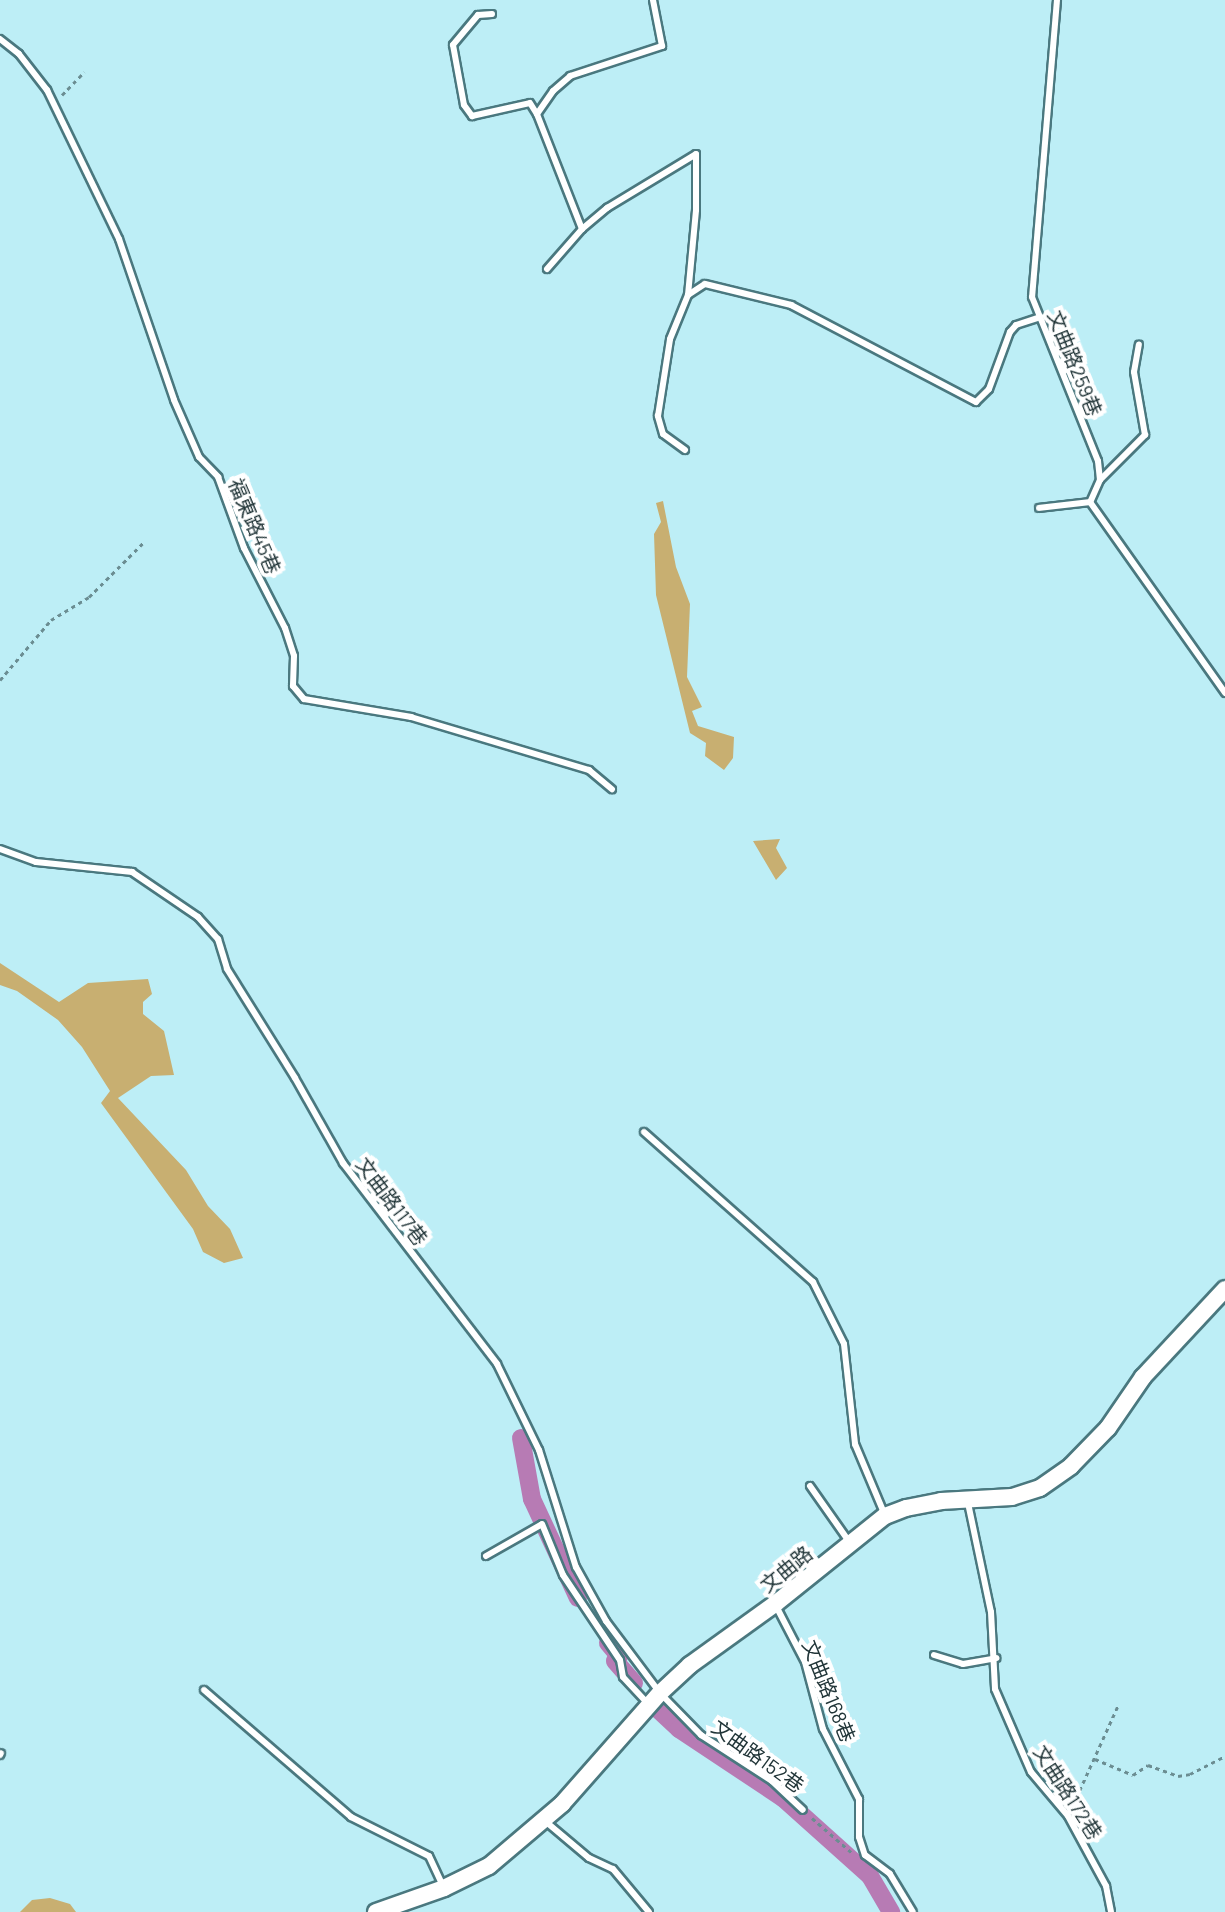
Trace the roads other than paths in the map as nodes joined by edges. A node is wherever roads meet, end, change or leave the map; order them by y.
1 (653, 0) edge
2 (1057, 0) edge
3 (492, 14) dead end
4 (0, 39) edge
5 (537, 114) junction
6 (582, 229) junction
7 (547, 269) dead end
8 (688, 295) junction
9 (1038, 318) junction
10 (1139, 344) dead end
11 (685, 450) dead end
12 (1100, 480) junction
13 (1090, 502) junction
14 (1039, 508) dead end
15 (1225, 693) edge
16 (612, 789) dead end
17 (0, 849) edge
18 (644, 1132) dead end
19 (1225, 1289) edge
20 (810, 1486) dead end
21 (967, 1499) junction
22 (885, 1516) junction
23 (850, 1543) junction
24 (486, 1556) dead end
25 (775, 1604) junction
26 (934, 1655) dead end
27 (996, 1658) junction
28 (204, 1690) dead end
29 (655, 1699) junction
30 (803, 1810) road end
31 (545, 1821) junction
32 (444, 1888) junction
33 (376, 1912) edge
34 (649, 1912) edge
35 (913, 1912) edge
36 (1111, 1912) edge

1 - 5 lane
2 - 9 lane, 文曲路259巷
3 - 5 lane
4 - 16 lane, 福東路45巷
5 - 6 lane
6 - 7 lane
6 - 8 lane
8 - 9 lane
8 - 11 lane
9 - 12 lane, 文曲路259巷
10 - 12 lane
12 - 13 lane
13 - 14 lane
13 - 15 lane
17 - 29 lane, 文曲路117巷
18 - 22 lane
19 - 21 street, 文曲路
20 - 23 lane
21 - 22 street, 文曲路
21 - 27 lane, 文曲路172巷
22 - 23 street, 文曲路
23 - 25 street, 文曲路
24 - 29 lane
25 - 29 street, 文曲路
25 - 35 lane, 文曲路168巷
26 - 27 lane
27 - 36 lane, 文曲路172巷
28 - 32 lane
29 - 30 lane, 文曲路152巷
29 - 31 street, 文曲路
31 - 32 street, 文曲路
31 - 34 lane
32 - 33 street, 文曲路

